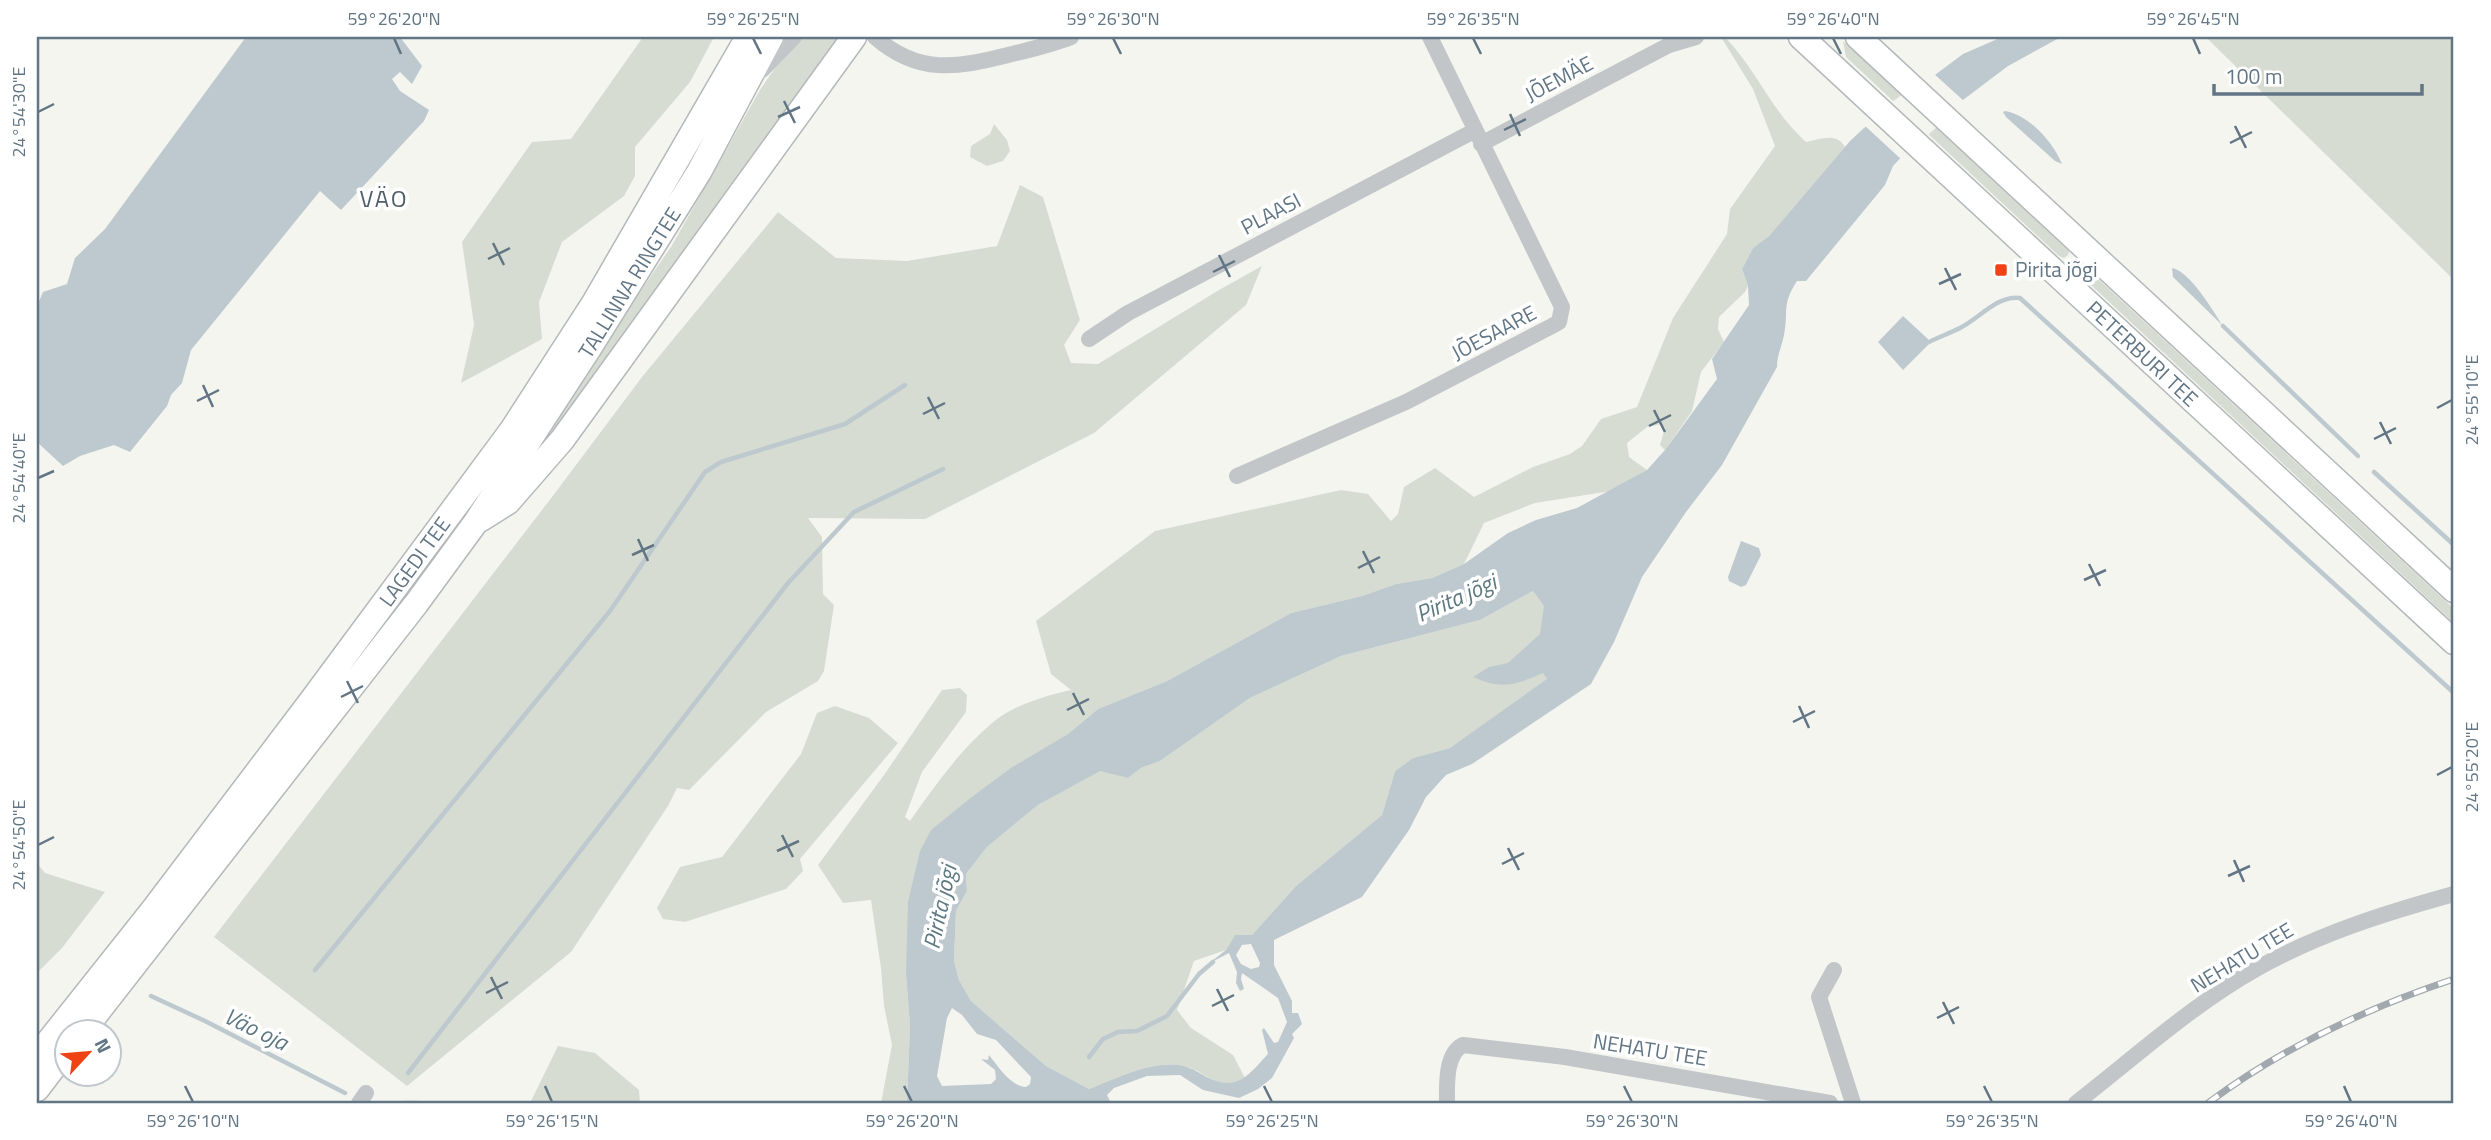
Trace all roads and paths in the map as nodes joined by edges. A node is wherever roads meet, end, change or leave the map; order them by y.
1 (748, 37) edge
2 (771, 37) edge
3 (794, 37) edge
4 (854, 37) edge
5 (1071, 37) edge
6 (1430, 37) edge
7 (1696, 37) edge
8 (1858, 37) edge
9 (1869, 37) edge
10 (874, 39) edge
11 (1803, 41) edge
12 (1892, 67) junction
13 (744, 90) junction
14 (1477, 138) junction
15 (1089, 339) dead end
16 (1237, 476) dead end
17 (476, 522) junction
18 (2454, 590) edge
19 (2454, 642) edge
20 (2454, 894) edge
21 (1834, 970) dead end
22 (92, 1018) edge
23 (37, 1056) edge
24 (52, 1069) edge
25 (37, 1089) edge
26 (1447, 1103) edge
27 (1830, 1103) edge
28 (1853, 1103) edge
29 (2076, 1103) edge

1 - 23 highway, LAGEDI TEE
2 - 13 highway, TALLINNA RINGTEE
3 - 13 street
4 - 17 highway
5 - 10 street
6 - 14 street, JÕESAARE
7 - 14 street, JÕEMÄE
8 - 12 highway, PETERBURI TEE
9 - 12 highway
11 - 19 highway, PETERBURI TEE
12 - 18 highway, PETERBURI TEE
13 - 17 highway, TALLINNA RINGTEE
14 - 15 street, PLAASI
14 - 16 street, JÕESAARE
17 - 22 highway, LAGEDI TEE
20 - 29 street, NEHATU TEE
21 - 28 street
24 - 25 highway
26 - 27 street, NEHATU TEE

